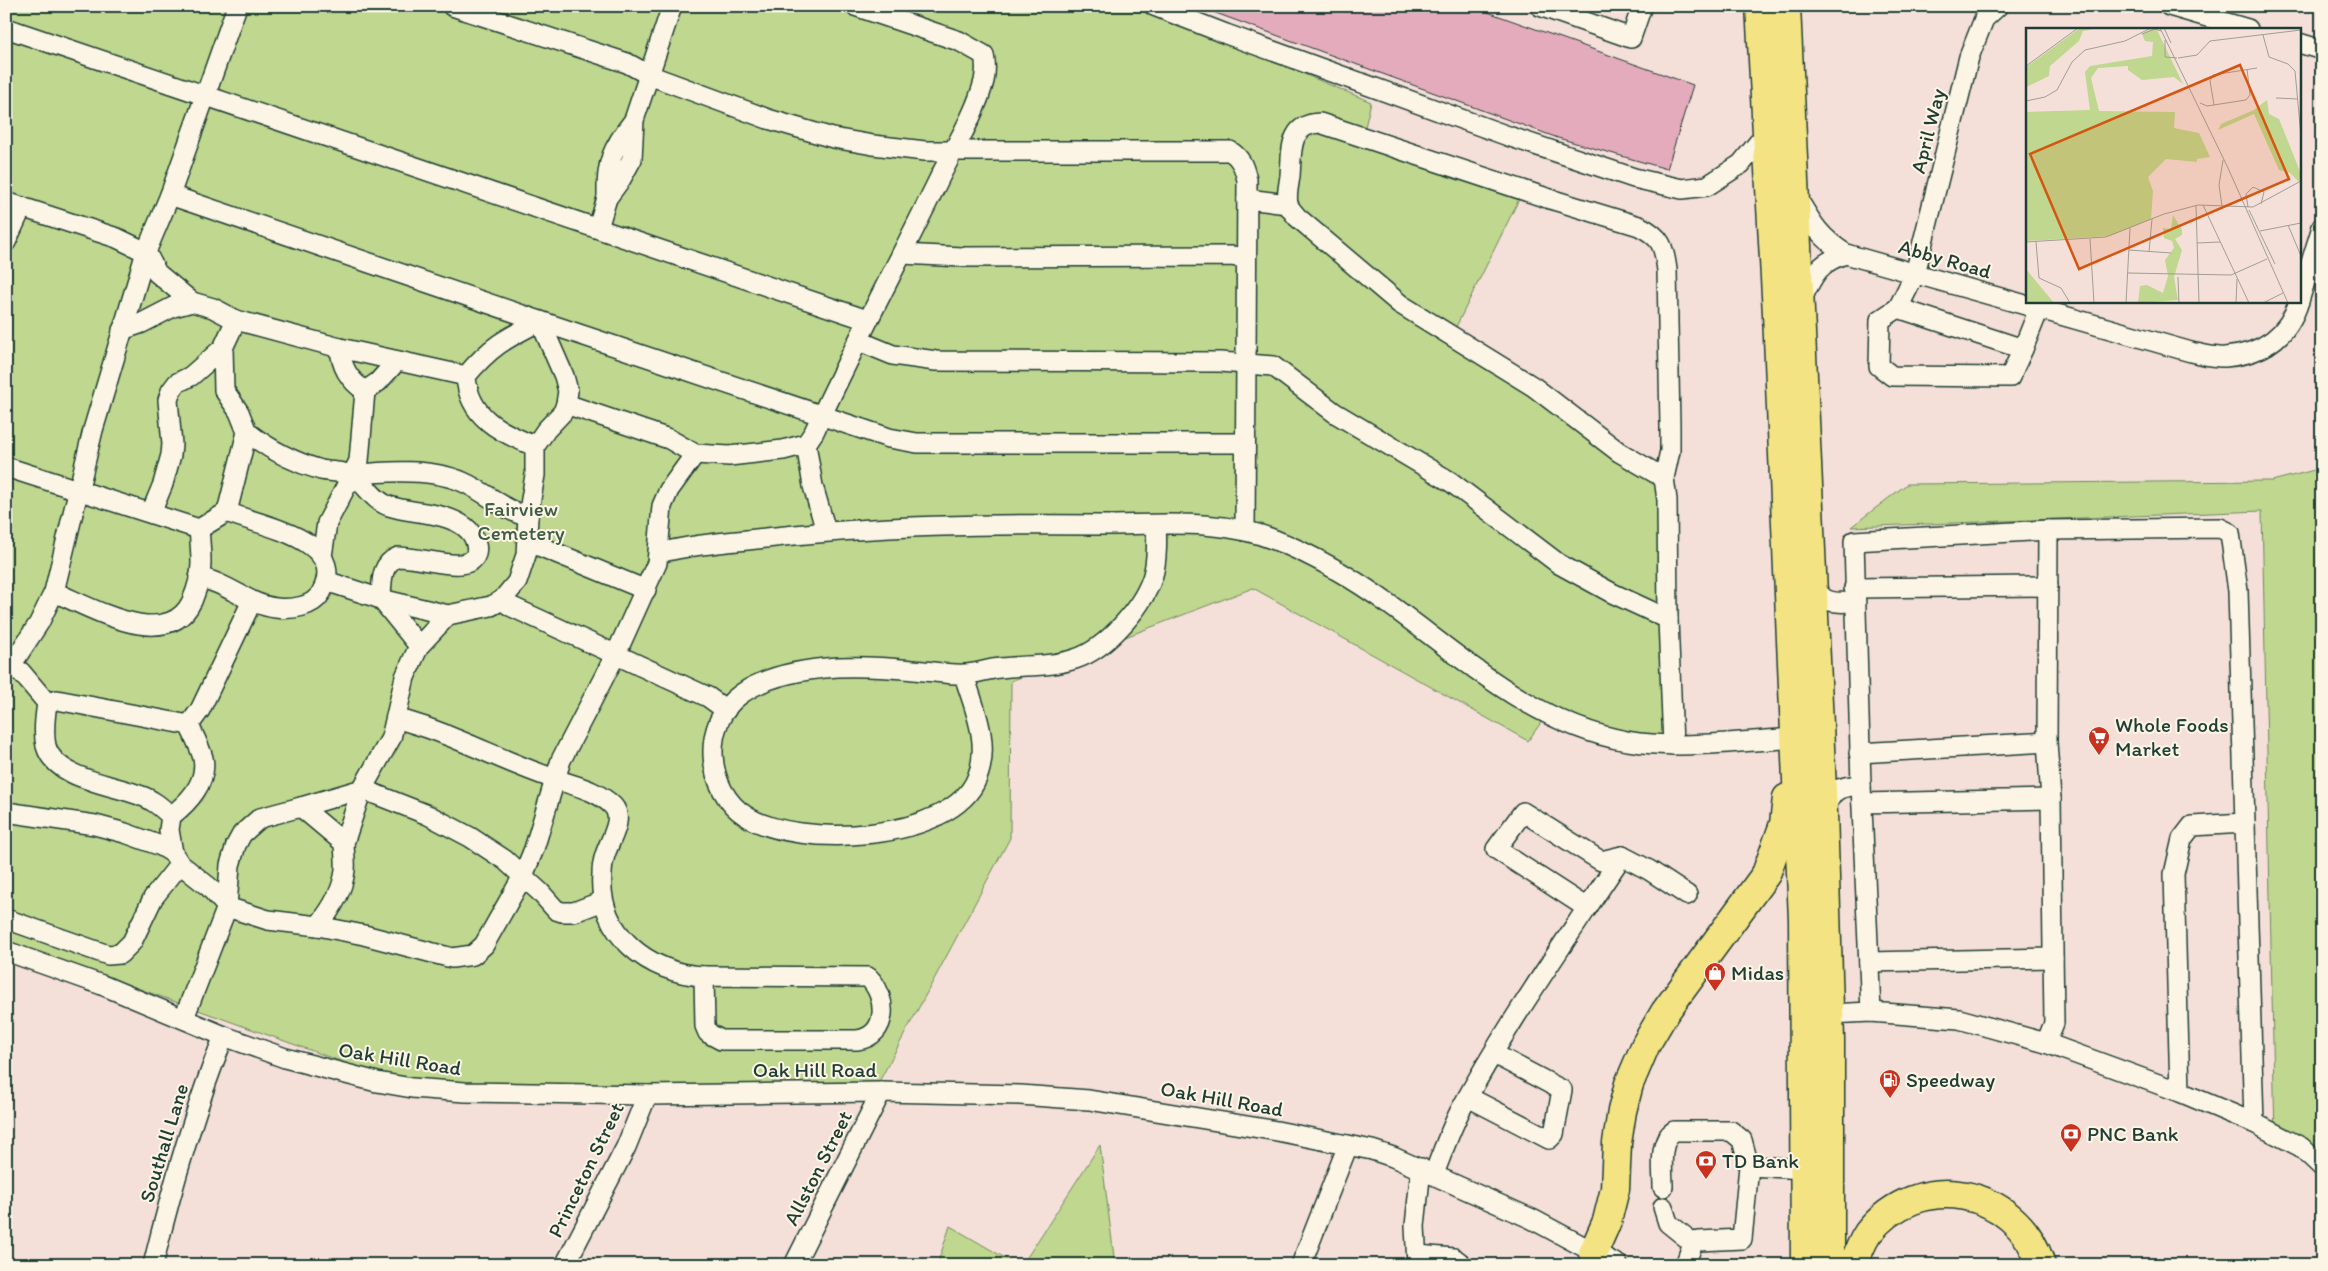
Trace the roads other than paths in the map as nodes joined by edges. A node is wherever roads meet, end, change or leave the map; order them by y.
1 (237, 6) edge
2 (452, 6) edge
3 (672, 6) edge
4 (855, 6) edge
5 (1154, 6) edge
6 (1540, 6) edge
7 (1642, 6) edge
8 (1760, 6) edge
9 (1786, 6) edge
10 (1998, 6) edge
11 (2169, 6) edge
12 (6, 28) edge
13 (2245, 28) edge
14 (2300, 44) edge
15 (2322, 50) edge
16 (649, 75) junction
17 (205, 96) junction
18 (1767, 132) junction
19 (952, 150) junction
20 (1794, 193) junction
21 (170, 195) junction
22 (1246, 199) junction
23 (14, 204) edge
24 (1288, 204) junction
25 (2322, 227) edge
26 (598, 228) junction
27 (6, 242) edge
28 (146, 252) junction
29 (902, 254) junction
30 (1846, 254) junction
31 (1246, 258) junction
32 (1915, 274) junction
33 (2300, 298) edge
34 (192, 302) junction
35 (2299, 302) edge
36 (1799, 304) junction
37 (1898, 308) junction
38 (2039, 309) junction
39 (236, 320) junction
40 (868, 320) junction
41 (540, 321) junction
42 (122, 330) junction
43 (859, 341) junction
44 (223, 348) junction
45 (340, 348) junction
46 (2023, 349) junction
47 (397, 361) junction
48 (1245, 365) junction
49 (191, 376) junction
50 (466, 376) junction
51 (224, 390) junction
52 (366, 391) junction
53 (566, 404) junction
54 (821, 416) junction
55 (247, 432) junction
56 (1244, 443) junction
57 (806, 444) junction
58 (535, 446) junction
59 (695, 454) junction
60 (6, 467) edge
61 (352, 475) junction
62 (1664, 478) junction
63 (79, 490) junction
64 (227, 512) junction
65 (150, 513) junction
66 (528, 517) junction
67 (1156, 525) junction
68 (199, 529) junction
69 (2048, 530) junction
70 (826, 531) junction
71 (1245, 531) junction
72 (527, 541) junction
73 (659, 553) junction
74 (322, 556) junction
75 (199, 578) junction
76 (1812, 579) junction
77 (326, 581) junction
78 (2048, 586) junction
79 (646, 590) junction
80 (54, 592) junction
81 (1854, 595) junction
82 (381, 599) junction
83 (502, 600) junction
84 (252, 601) junction
85 (1833, 603) junction
86 (448, 615) junction
87 (1668, 619) junction
88 (1815, 633) junction
89 (418, 646) junction
90 (616, 654) junction
91 (8, 666) edge
92 (964, 675) junction
93 (47, 703) junction
94 (726, 710) junction
95 (396, 718) junction
96 (190, 725) junction
97 (1796, 738) junction
98 (2047, 742) junction
99 (1673, 745) junction
100 (1858, 753) junction
101 (1821, 766) junction
102 (555, 779) junction
103 (1842, 786) junction
104 (362, 789) junction
105 (1862, 794) junction
106 (2051, 799) junction
107 (302, 807) junction
108 (6, 812) edge
109 (1823, 812) junction
110 (170, 816) junction
111 (2245, 823) junction
112 (344, 843) junction
113 (1622, 856) junction
114 (177, 859) junction
115 (523, 876) junction
116 (1687, 895) dead end
117 (603, 901) junction
118 (227, 907) junction
119 (1587, 908) junction
120 (6, 919) edge
121 (318, 926) junction
122 (6, 951) edge
123 (2053, 958) junction
124 (1868, 962) junction
125 (704, 976) junction
126 (1870, 1012) junction
127 (1830, 1014) junction
128 (184, 1018) junction
129 (224, 1036) junction
130 (2046, 1043) junction
131 (1494, 1054) junction
132 (881, 1092) junction
133 (2180, 1092) junction
134 (647, 1095) junction
135 (1468, 1097) junction
136 (2254, 1123) junction
137 (1348, 1145) junction
138 (1749, 1166) junction
139 (2322, 1167) edge
140 (1805, 1169) junction
141 (1427, 1171) junction
142 (1663, 1187) dead end
143 (1663, 1207) dead end
144 (1693, 1244) junction
145 (1590, 1259) edge
146 (1417, 1260) edge
147 (153, 1265) edge
148 (566, 1265) edge
149 (794, 1265) edge
150 (1302, 1265) edge
151 (1463, 1265) edge
152 (1618, 1265) edge
153 (1685, 1265) edge
154 (1805, 1265) edge
155 (1830, 1265) edge
156 (1854, 1265) edge
157 (2041, 1265) edge

1 - 17 street
2 - 16 street
3 - 16 street
4 - 19 street
5 - 18 street
6 - 7 street
8 - 18 highway
9 - 20 highway
10 - 32 street, April Way
11 - 13 street
12 - 17 street
14 - 15 street
16 - 19 street
16 - 26 street
17 - 21 street
17 - 26 street
18 - 97 highway
19 - 22 street
19 - 29 street
20 - 30 street, Abby Road
20 - 36 highway
21 - 28 street
21 - 41 street
22 - 24 street
22 - 31 street
23 - 27 street
23 - 28 street
24 - 62 street
24 - 62 street
25 - 33 street, Abby Road
26 - 40 street
28 - 34 street
28 - 42 street
29 - 31 street
29 - 40 street
30 - 32 street, Abby Road
30 - 36 street
31 - 48 street
32 - 37 street, April Way
32 - 38 street, Abby Road
34 - 39 street
34 - 42 street
35 - 38 street, Abby Road
36 - 76 highway
37 - 46 street
37 - 46 street
38 - 46 street
39 - 44 street
39 - 45 street
40 - 43 street
41 - 50 street
41 - 53 street
41 - 54 street
42 - 63 street
43 - 48 street
43 - 54 street
44 - 49 street
44 - 51 street
45 - 47 street
45 - 52 street
47 - 50 street
47 - 52 street
48 - 56 street
48 - 87 street
49 - 51 street
49 - 65 street
50 - 58 street
51 - 55 street
52 - 61 street
53 - 58 street
53 - 59 street
54 - 56 street
54 - 57 street
55 - 61 street
55 - 64 street
56 - 71 street
57 - 59 street
57 - 70 street
58 - 66 street
59 - 73 street
60 - 63 street
61 - 66 street
61 - 74 street
61 - 82 street
62 - 87 street
63 - 65 street
63 - 80 street
64 - 68 street
64 - 74 street
65 - 68 street
66 - 72 street
67 - 70 street
67 - 71 street
67 - 92 street
68 - 75 street
69 - 78 street
69 - 81 street
69 - 111 street
70 - 73 street
71 - 99 street
72 - 79 street
72 - 83 street
73 - 79 street
74 - 77 street
75 - 80 street
75 - 84 street
76 - 85 street
76 - 88 highway
77 - 82 street
77 - 84 street
78 - 81 street
78 - 98 street
79 - 90 street
80 - 91 street
81 - 85 street
81 - 100 street
82 - 86 street
82 - 89 street
83 - 86 street
83 - 90 street
84 - 96 street
85 - 88 street
86 - 89 street
87 - 99 street
88 - 101 highway
89 - 95 street
90 - 94 street
90 - 102 street
91 - 93 street
92 - 94 street
92 - 94 street
93 - 96 street
93 - 110 street
95 - 102 street
95 - 104 street
96 - 110 street
97 - 99 street
97 - 140 highway
97 - 145 highway
98 - 100 street
98 - 106 street
100 - 105 street
101 - 103 street
101 - 109 highway
102 - 115 street
102 - 117 street
103 - 105 street
103 - 109 street
104 - 107 street
104 - 112 street
104 - 115 street
105 - 106 street
105 - 124 street
106 - 123 street
107 - 112 street
107 - 118 street
108 - 114 street
109 - 127 highway
110 - 114 street
111 - 133 street
111 - 136 street
112 - 121 street
113 - 116 street
113 - 119 street
113 - 119 street
114 - 118 street
114 - 120 street
115 - 117 street
115 - 121 street
117 - 125 street
118 - 121 street
118 - 128 street
119 - 131 street
122 - 128 street, Oak Hill Road
123 - 124 street
123 - 130 street
124 - 126 street
125 - 125 street
126 - 127 street
126 - 130 street
127 - 155 highway
128 - 129 street, Oak Hill Road
129 - 134 street, Oak Hill Road
129 - 147 street, Southall Lane
130 - 133 street
131 - 135 street
131 - 135 street
132 - 134 street, Oak Hill Road
132 - 137 street, Oak Hill Road
132 - 149 street, Allston Street
133 - 136 street
134 - 148 street, Princeton Street
135 - 141 street
136 - 139 street
137 - 141 street, Oak Hill Road
137 - 150 street
138 - 140 street
138 - 142 street
138 - 144 street
140 - 154 highway
141 - 145 street, Oak Hill Road
141 - 146 street
143 - 144 street
144 - 153 street
145 - 152 street, Oak Hill Road
146 - 151 street
156 - 157 highway

